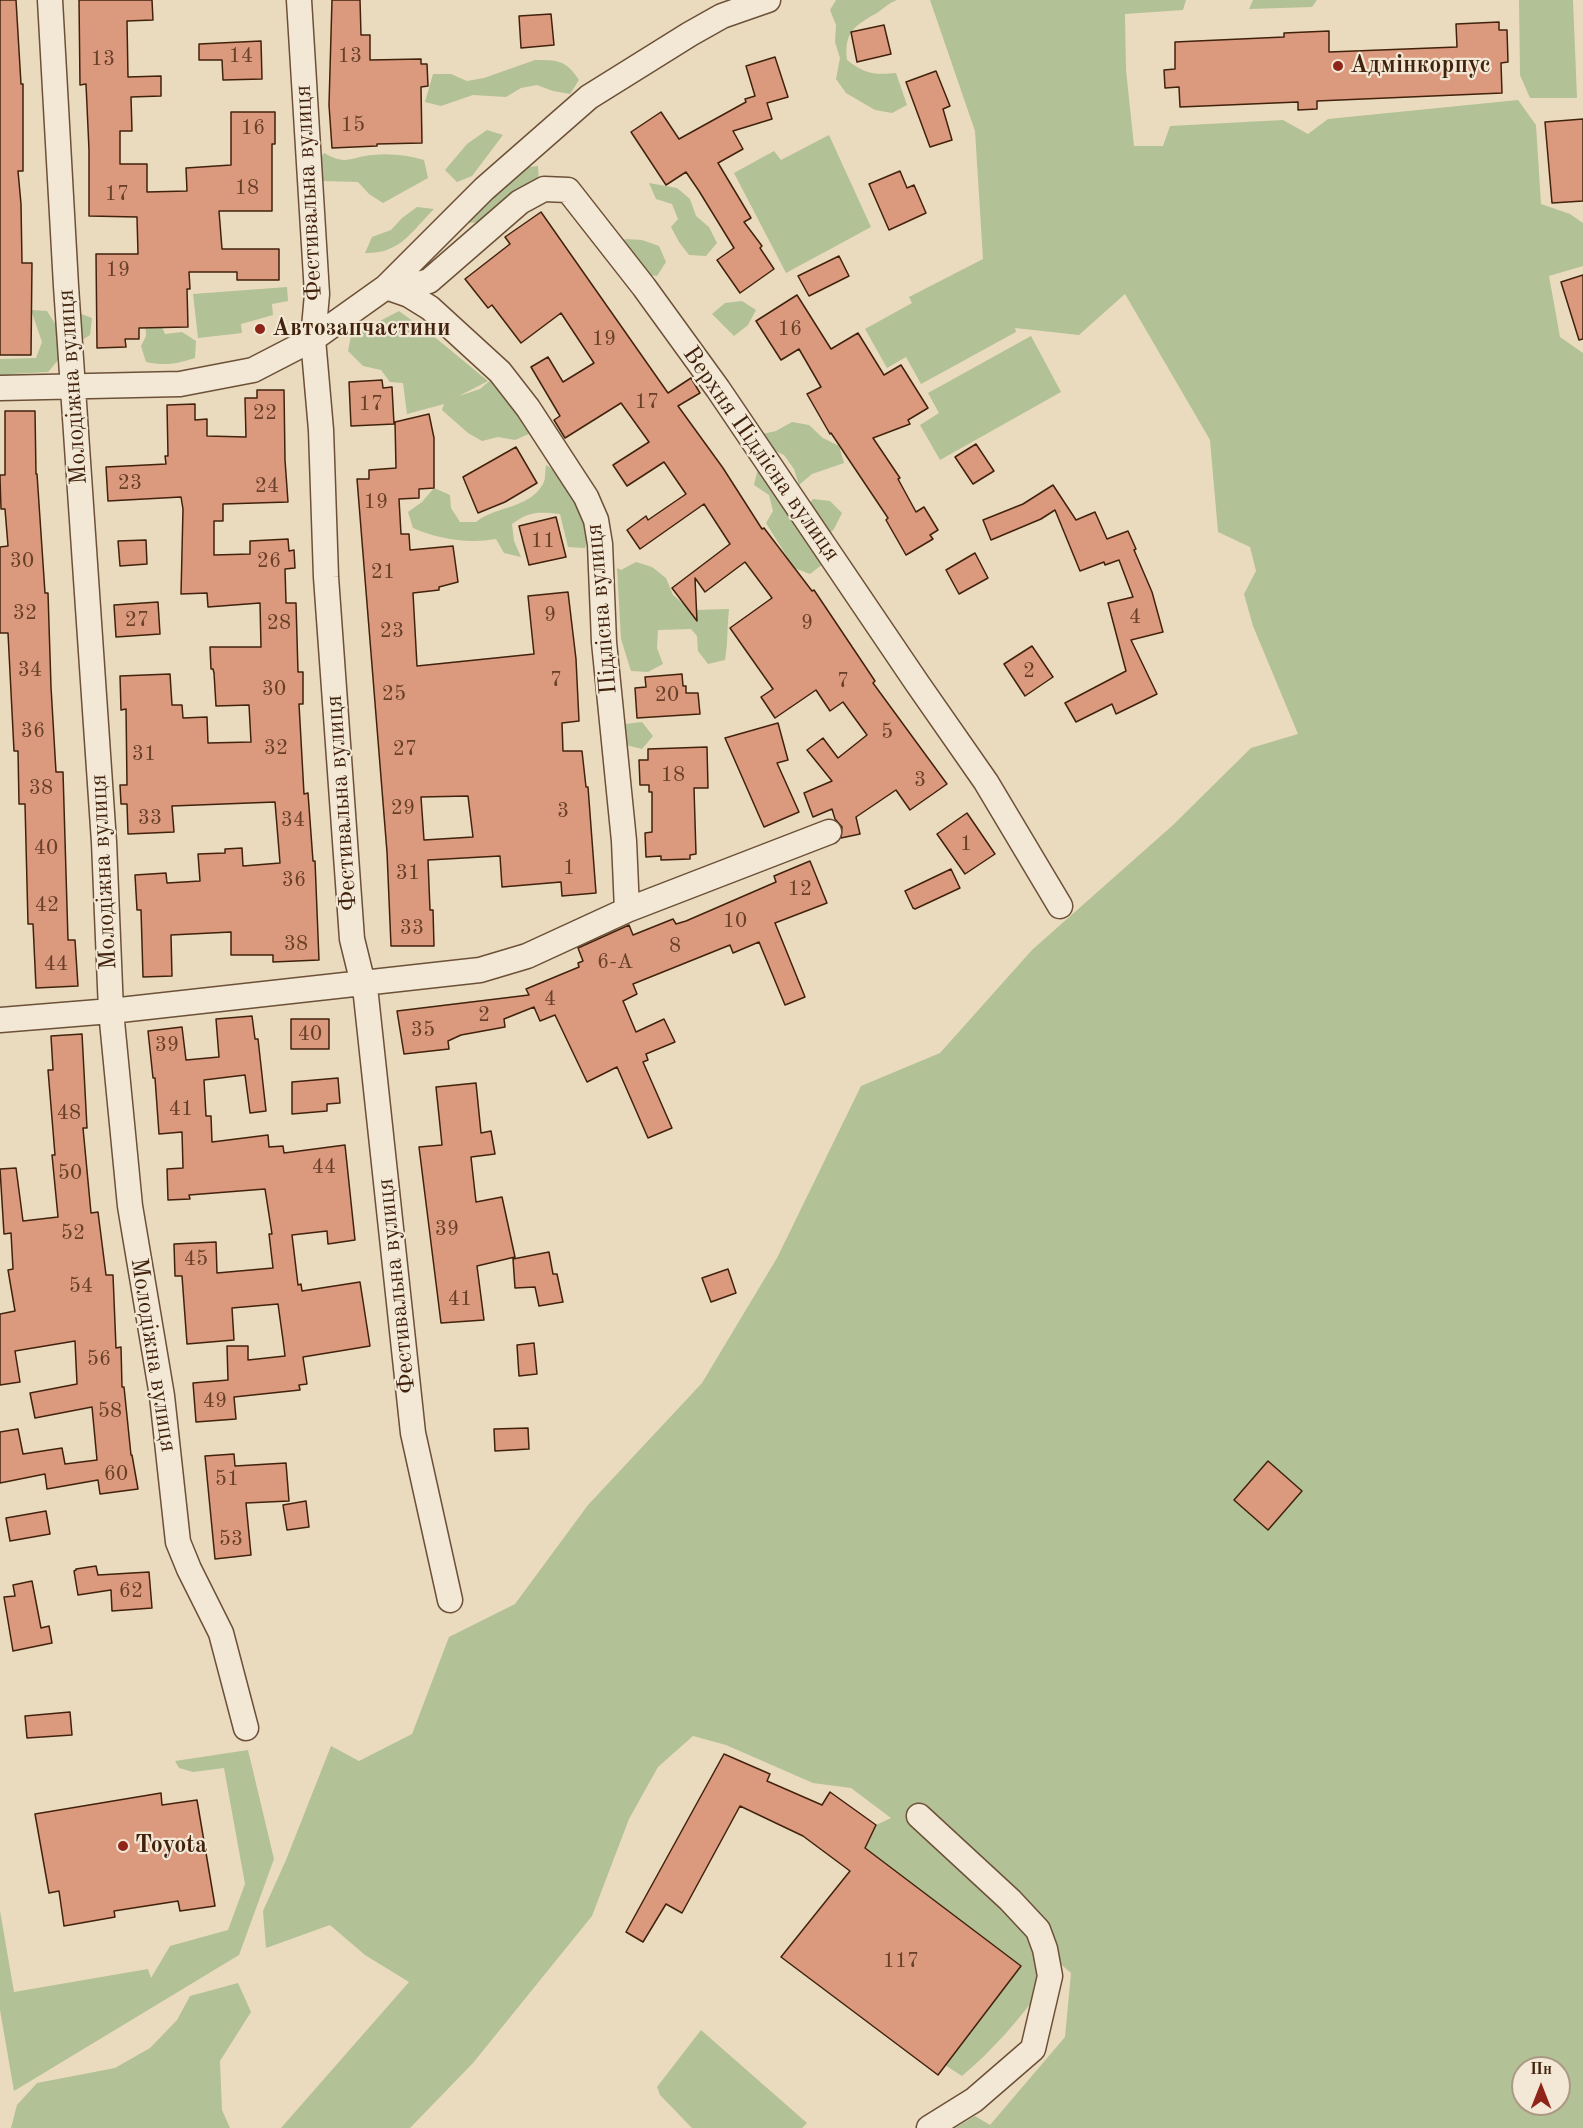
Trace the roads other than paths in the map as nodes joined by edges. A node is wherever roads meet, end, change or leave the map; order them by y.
1 (50, 0) edge
2 (299, 0) edge
3 (768, 0) edge
4 (386, 287) junction
5 (313, 339) junction
6 (73, 386) junction
7 (0, 388) edge
8 (829, 832) dead end
9 (1060, 906) dead end
10 (627, 910) junction
11 (362, 982) junction
12 (111, 1011) junction
13 (0, 1020) edge
14 (450, 1600) dead end
15 (246, 1728) dead end
16 (920, 1816) dead end
17 (929, 2128) edge

1 - 6 street, Молодіжна вулиця
2 - 5 street, Фестивальна вулиця
3 - 4 street
4 - 5 street
4 - 9 street, Верхня Підлісна вулиця
4 - 10 street, Підлісна вулиця
5 - 6 street
5 - 11 street, Фестивальна вулиця
6 - 7 street
6 - 12 street, Молодіжна вулиця
8 - 10 street
10 - 11 street
11 - 12 street
11 - 14 street, Фестивальна вулиця
12 - 13 street
12 - 15 street, Молодіжна вулиця
16 - 17 street

